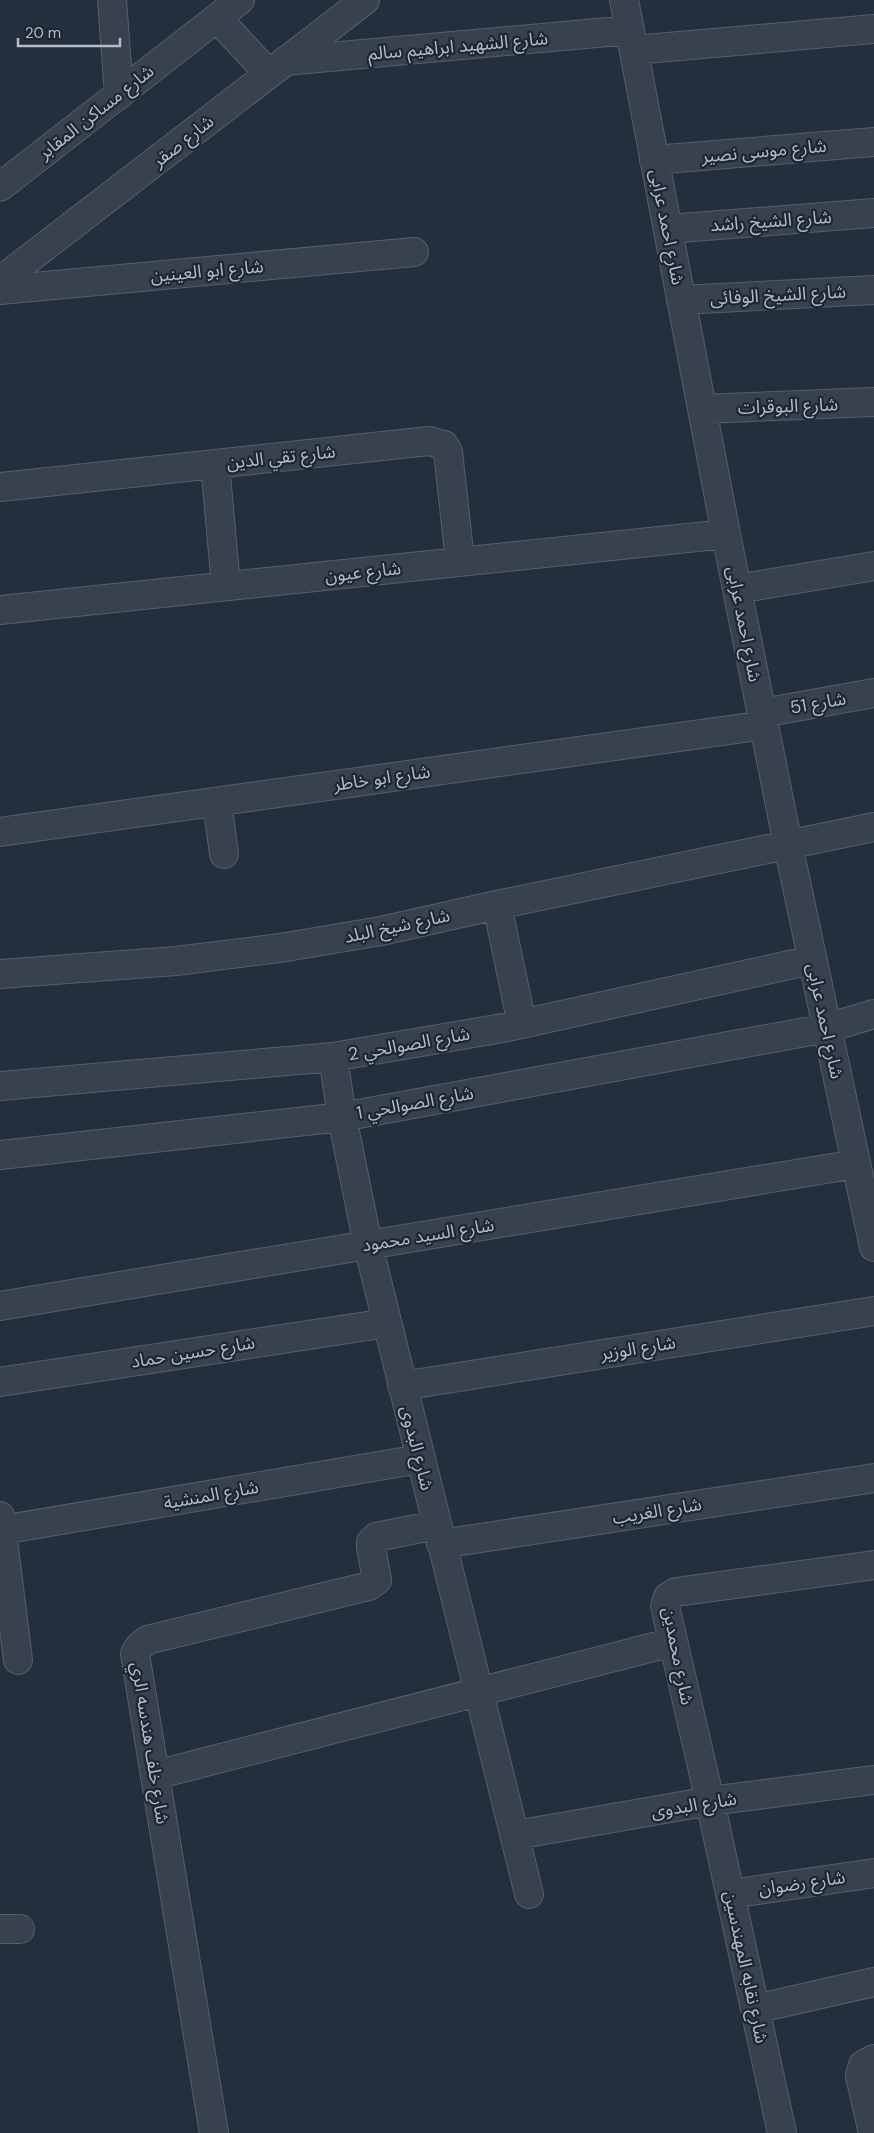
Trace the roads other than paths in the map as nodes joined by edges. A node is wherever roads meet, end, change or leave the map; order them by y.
1 (112, 0) edge
2 (240, 0) edge
3 (365, 0) edge
4 (624, 0) edge
5 (217, 18) junction
6 (874, 29) edge
7 (632, 40) junction
8 (277, 68) junction
9 (119, 95) junction
10 (874, 142) edge
11 (654, 160) junction
12 (0, 188) edge
13 (874, 213) edge
14 (668, 229) junction
15 (414, 252) dead end
16 (0, 281) edge
17 (0, 290) edge
18 (874, 290) edge
19 (681, 300) junction
20 (874, 402) edge
21 (702, 409) junction
22 (215, 464) junction
23 (0, 488) edge
24 (726, 534) junction
25 (460, 562) junction
26 (874, 566) edge
27 (226, 586) junction
28 (737, 589) junction
29 (0, 610) edge
30 (874, 693) edge
31 (763, 719) junction
32 (217, 802) junction
33 (874, 827) edge
34 (0, 832) edge
35 (788, 845) junction
36 (224, 854) dead end
37 (496, 905) junction
38 (812, 960) junction
39 (0, 974) edge
40 (874, 1014) edge
41 (522, 1024) junction
42 (827, 1028) junction
43 (333, 1057) junction
44 (0, 1086) edge
45 (342, 1116) junction
46 (0, 1155) edge
47 (856, 1164) junction
48 (368, 1245) junction
49 (874, 1247) edge
50 (0, 1306) edge
51 (874, 1311) edge
52 (387, 1323) junction
53 (0, 1382) edge
54 (402, 1386) junction
55 (420, 1459) junction
56 (874, 1478) edge
57 (1, 1523) edge
58 (439, 1535) junction
59 (874, 1565) edge
60 (4, 1578) edge
61 (673, 1642) junction
62 (18, 1660) dead end
63 (480, 1692) junction
64 (155, 1775) junction
65 (874, 1780) edge
66 (710, 1801) junction
67 (516, 1835) junction
68 (874, 1873) edge
69 (529, 1894) dead end
70 (730, 1894) junction
71 (874, 1982) edge
72 (755, 2009) junction
73 (874, 2059) edge
74 (214, 2133) edge
75 (782, 2133) edge
76 (873, 2133) edge

1 - 9 street
2 - 5 street, شارع مساكن المقابر
3 - 8 street, شارع صقر
4 - 7 street, شارع احمد عرابى
5 - 8 street
5 - 9 street, شارع مساكن المقابر
6 - 7 street, شارع الشهيد ابراهيم سالم
7 - 8 street, شارع الشهيد ابراهيم سالم
7 - 11 street, شارع احمد عرابى
8 - 16 street, شارع صقر
9 - 12 street, شارع مساكن المقابر
10 - 11 street, شارع موسى نصير
11 - 14 street, شارع احمد عرابى
13 - 14 street, شارع الشيخ راشد
14 - 19 street, شارع احمد عرابى
15 - 17 street, شارع ابو العينين
18 - 19 street, شارع الشيخ الوفائى
19 - 21 street, شارع احمد عرابى
20 - 21 street, شارع البوقرات
21 - 24 street, شارع احمد عرابى
22 - 23 street, شارع تقي الدين
22 - 25 street, شارع تقي الدين
22 - 27 street
24 - 25 street, شارع عيون
24 - 28 street, شارع احمد عرابى
25 - 27 street, شارع عيون
26 - 28 street
27 - 29 street, شارع عيون
28 - 31 street, شارع احمد عرابى
30 - 31 street, شارع 51
31 - 32 street, شارع ابو خاطر
31 - 35 street, شارع احمد عرابى
32 - 34 street, شارع ابو خاطر
32 - 36 street
33 - 35 street, شارع شيخ البلد
35 - 37 street, شارع شيخ البلد
35 - 38 street, شارع احمد عرابى
37 - 39 street, شارع شيخ البلد
37 - 41 street
38 - 41 street, شارع الصوالحي 2
38 - 42 street, شارع احمد عرابى
40 - 42 street, شارع الصوالحي 1
41 - 43 street, شارع الصوالحي 2
42 - 45 street, شارع الصوالحي 1
42 - 47 street, شارع احمد عرابى
43 - 44 street, شارع الصوالحي 2
43 - 45 street, شارع البدوى
45 - 46 street, شارع الصوالحي 1
45 - 48 street, شارع البدوى
47 - 48 street, شارع السيد محمود
47 - 49 street, شارع احمد عرابى
48 - 50 street, شارع السيد محمود
48 - 52 street, شارع البدوى
51 - 54 street, شارع الوزير
52 - 53 street, شارع حسين حماد
52 - 54 street, شارع البدوى
54 - 55 street, شارع البدوى
55 - 57 street, شارع المنشية
55 - 58 street, شارع البدوى
56 - 58 street, شارع الغريب
57 - 60 street
58 - 63 street, شارع البدوى
58 - 64 street, شارع خلف هندسه الري
59 - 61 street, شارع محمدين
60 - 62 street
61 - 63 street
61 - 66 street, شارع محمدين
63 - 64 street
63 - 67 street, شارع البدوى
64 - 74 street, شارع خلف هندسه الري
65 - 66 street, شارع البدوى
66 - 67 street, شارع البدوى
66 - 70 street, شارع نقابه المهندسين
67 - 69 street, شارع البدوى
68 - 70 street, شارع رضوان
70 - 72 street, شارع نقابه المهندسين
71 - 72 street
72 - 75 street, شارع نقابه المهندسين
73 - 76 street

